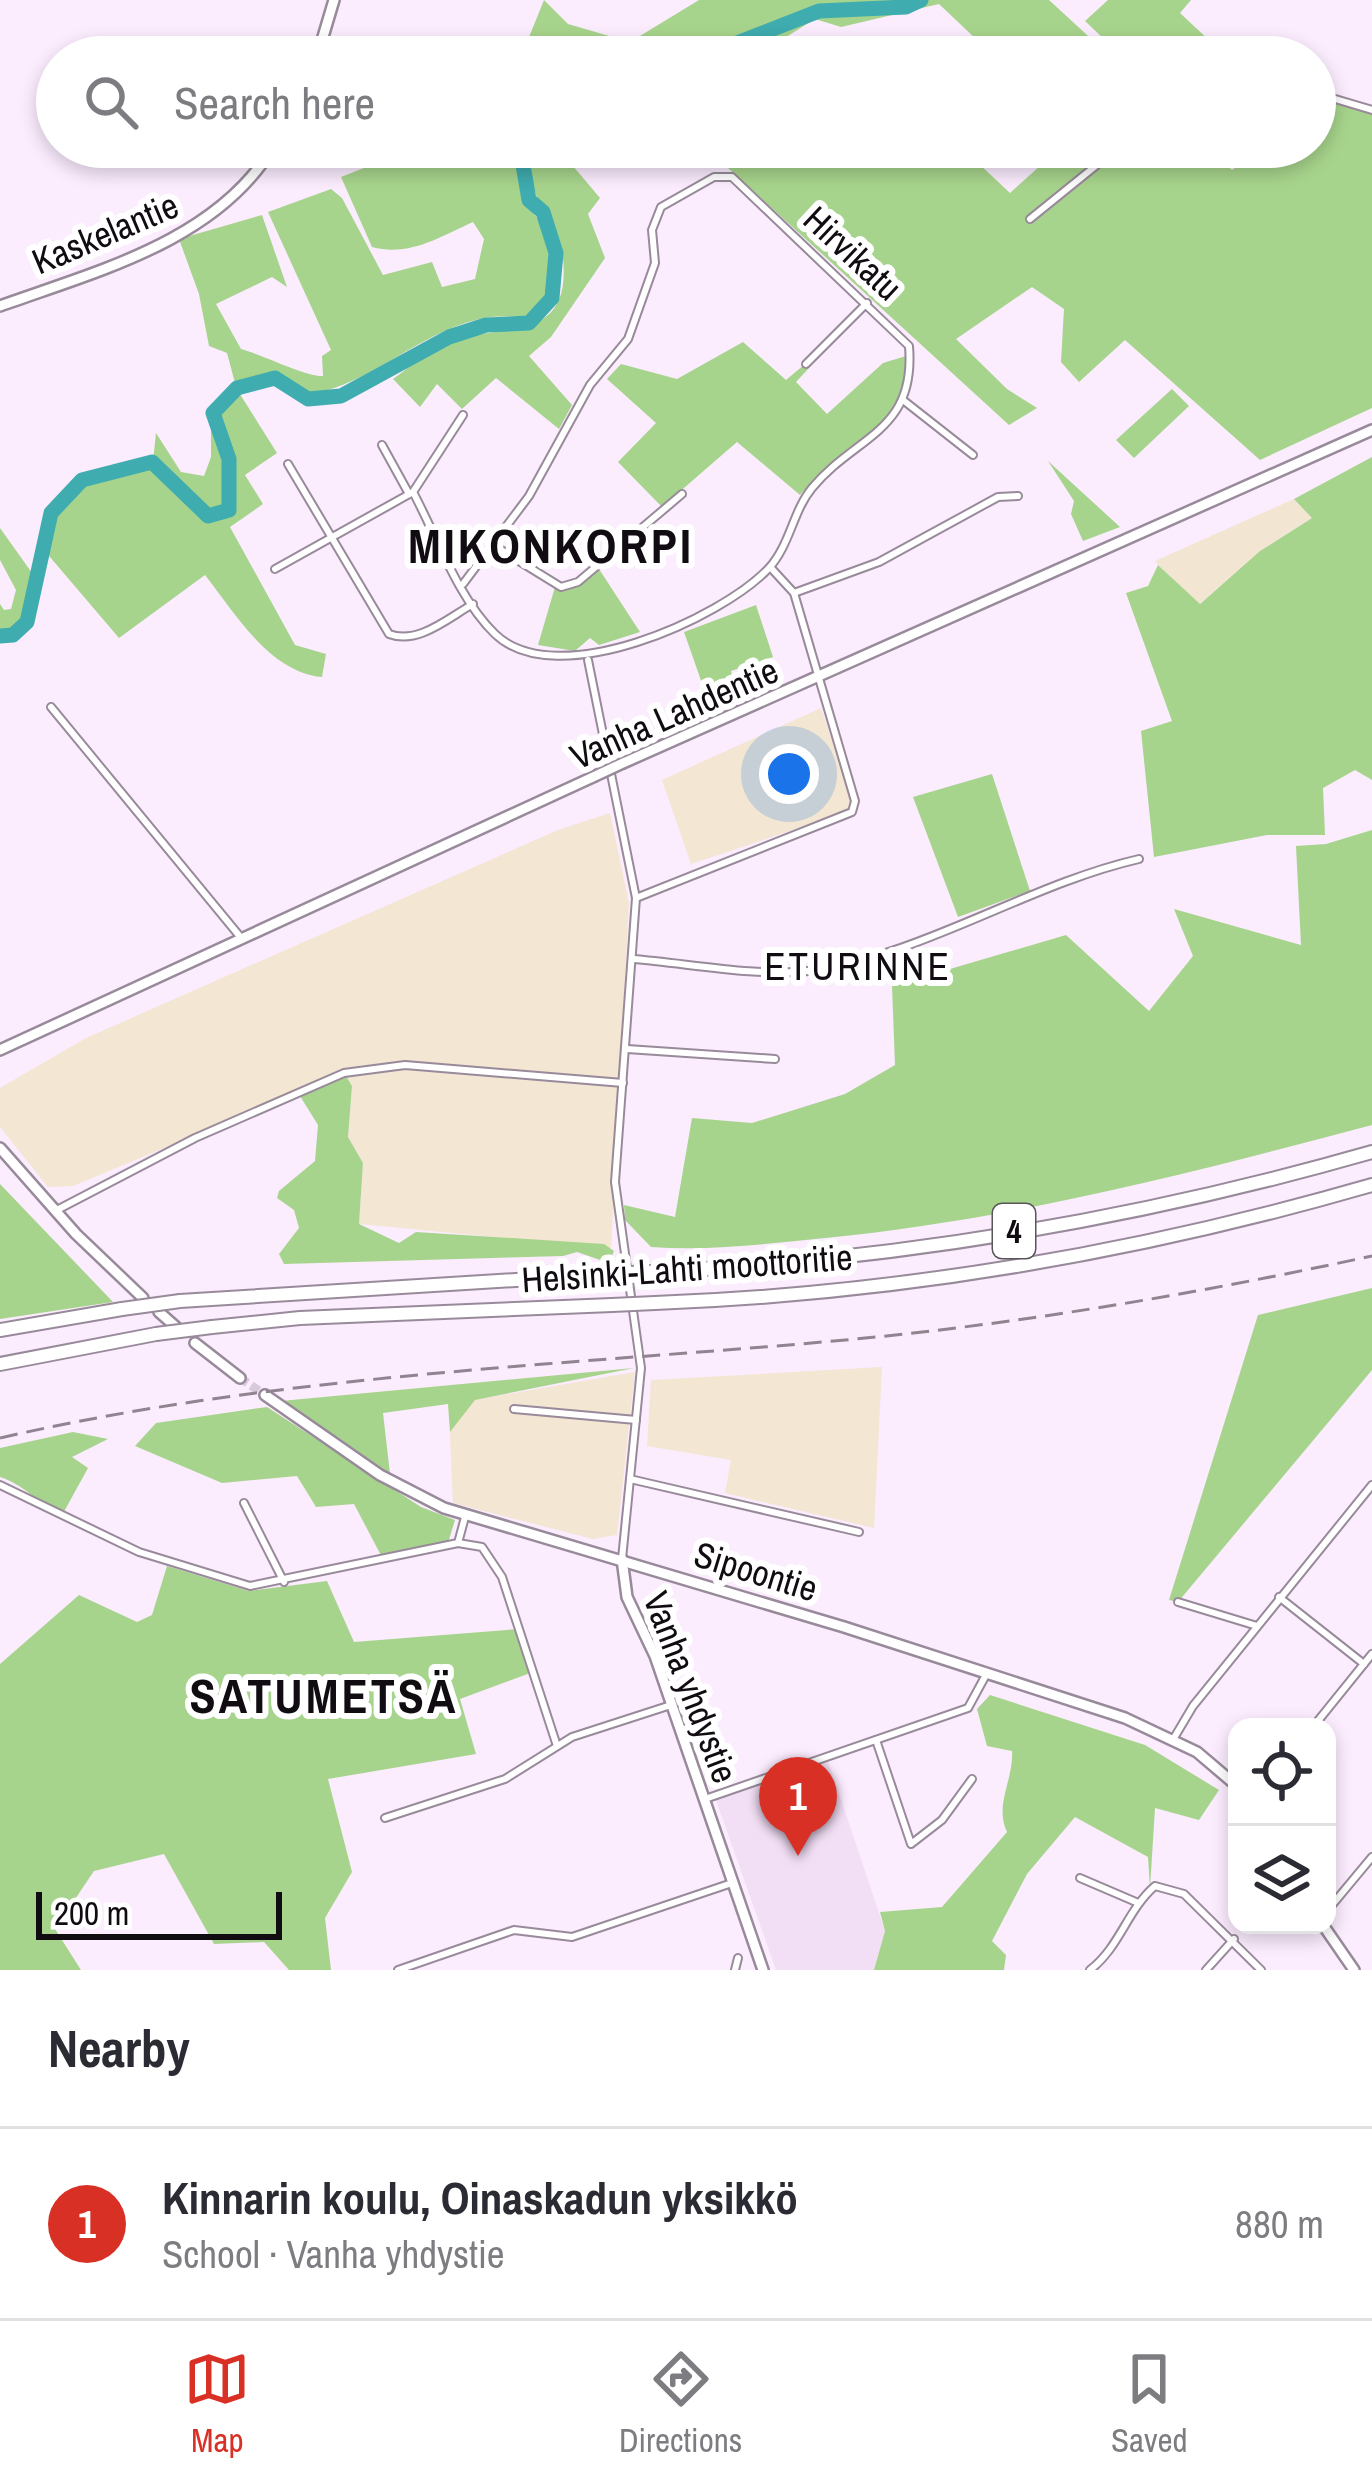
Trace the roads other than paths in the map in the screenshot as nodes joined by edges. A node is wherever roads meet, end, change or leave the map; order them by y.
1 (334, 0) edge
2 (323, 36) edge
3 (1336, 100) edge
4 (1372, 110) edge
5 (256, 168) edge
6 (1093, 168) edge
7 (1030, 219) dead end
8 (867, 303) junction
9 (0, 306) edge
10 (806, 364) dead end
11 (903, 400) junction
12 (463, 415) dead end
13 (1372, 430) edge
14 (382, 445) dead end
15 (973, 455) dead end
16 (288, 464) dead end
17 (411, 493) junction
18 (682, 494) dead end
19 (1018, 496) dead end
20 (334, 536) junction
21 (493, 545) junction
22 (770, 567) junction
23 (275, 568) dead end
24 (463, 584) junction
25 (794, 592) junction
26 (473, 604) junction
27 (587, 658) junction
28 (819, 678) junction
29 (51, 707) dead end
30 (1139, 859) dead end
31 (636, 898) junction
32 (242, 939) junction
33 (633, 959) junction
34 (627, 1048) junction
35 (0, 1050) edge
36 (776, 1059) dead end
37 (623, 1083) junction
38 (0, 1148) edge
39 (1372, 1152) edge
40 (1372, 1185) edge
41 (55, 1211) junction
42 (143, 1298) dead end
43 (159, 1312) dead end
44 (176, 1327) dead end
45 (0, 1330) edge
46 (195, 1343) dead end
47 (0, 1364) edge
48 (240, 1378) tunnel mouth
49 (265, 1395) tunnel mouth
50 (514, 1409) dead end
51 (637, 1420) junction
52 (630, 1479) junction
53 (1372, 1485) edge
54 (0, 1486) edge
55 (244, 1503) dead end
56 (465, 1516) junction
57 (860, 1532) dead end
58 (458, 1544) junction
59 (622, 1558) junction
60 (284, 1582) junction
61 (1280, 1597) junction
62 (1178, 1602) dead end
63 (1257, 1626) junction
64 (1372, 1654) edge
65 (1364, 1664) junction
66 (987, 1673) junction
67 (671, 1705) junction
68 (1320, 1718) edge
69 (1174, 1738) junction
70 (875, 1741) junction
71 (557, 1746) junction
72 (972, 1779) dead end
73 (1228, 1779) edge
74 (705, 1799) junction
75 (385, 1818) dead end
76 (1372, 1857) edge
77 (1080, 1878) dead end
78 (732, 1882) junction
79 (1336, 1900) edge
80 (1136, 1902) junction
81 (1329, 1934) edge
82 (1234, 1939) junction
83 (738, 1958) dead end
84 (398, 1970) edge
85 (735, 1970) edge
86 (763, 1970) edge
87 (1090, 1970) edge
88 (1206, 1970) edge
89 (1261, 1970) edge
90 (1353, 1970) edge

1 - 2 street
3 - 4 street
5 - 9 street, Kaskelantie
6 - 7 street
8 - 10 street
8 - 11 street, Hirvikatu
8 - 21 street, Hirvikatu
11 - 15 street
11 - 22 street
12 - 17 street
13 - 28 street, Vanha Lahdentie
14 - 17 street
16 - 20 street
17 - 20 street
17 - 24 street
18 - 21 street
19 - 25 street
20 - 23 street
20 - 26 street
21 - 24 street, Hirvikatu
22 - 25 street
22 - 27 street
24 - 26 street
25 - 28 street
26 - 27 street
27 - 31 street
28 - 31 street
28 - 32 street, Vanha Lahdentie, bridge
29 - 32 street
30 - 33 street
31 - 33 street
32 - 35 street, Vanha Lahdentie
33 - 34 street
34 - 36 street
34 - 37 street
37 - 41 street
37 - 51 street
38 - 41 street
39 - 45 highway, Helsinki-Lahti moottoritie / 4, bridge
40 - 47 highway, Helsinki-Lahti moottoritie / 4, bridge
41 - 42 street
43 - 44 street
46 - 48 street
49 - 56 street, Sipoontie
50 - 51 street
51 - 52 street
52 - 57 street
52 - 59 street
53 - 61 street
54 - 60 street
55 - 60 street
56 - 58 street
56 - 59 street, Sipoontie
58 - 60 street
58 - 71 street
59 - 66 street, Sipoontie
59 - 67 street, Vanha yhdystie
61 - 63 street
61 - 65 street
62 - 63 street
63 - 69 street
64 - 65 street
65 - 68 street
66 - 69 street, Sipoontie
66 - 70 street
67 - 71 street
67 - 74 street, Vanha yhdystie
69 - 73 street, Sipoontie
70 - 72 street
70 - 74 street
71 - 75 street
74 - 78 street, Vanha yhdystie
76 - 79 street
77 - 80 street
78 - 84 street
78 - 86 street, Vanha yhdystie
80 - 82 street
80 - 87 street
81 - 90 street
82 - 88 street
82 - 89 street
83 - 85 street

